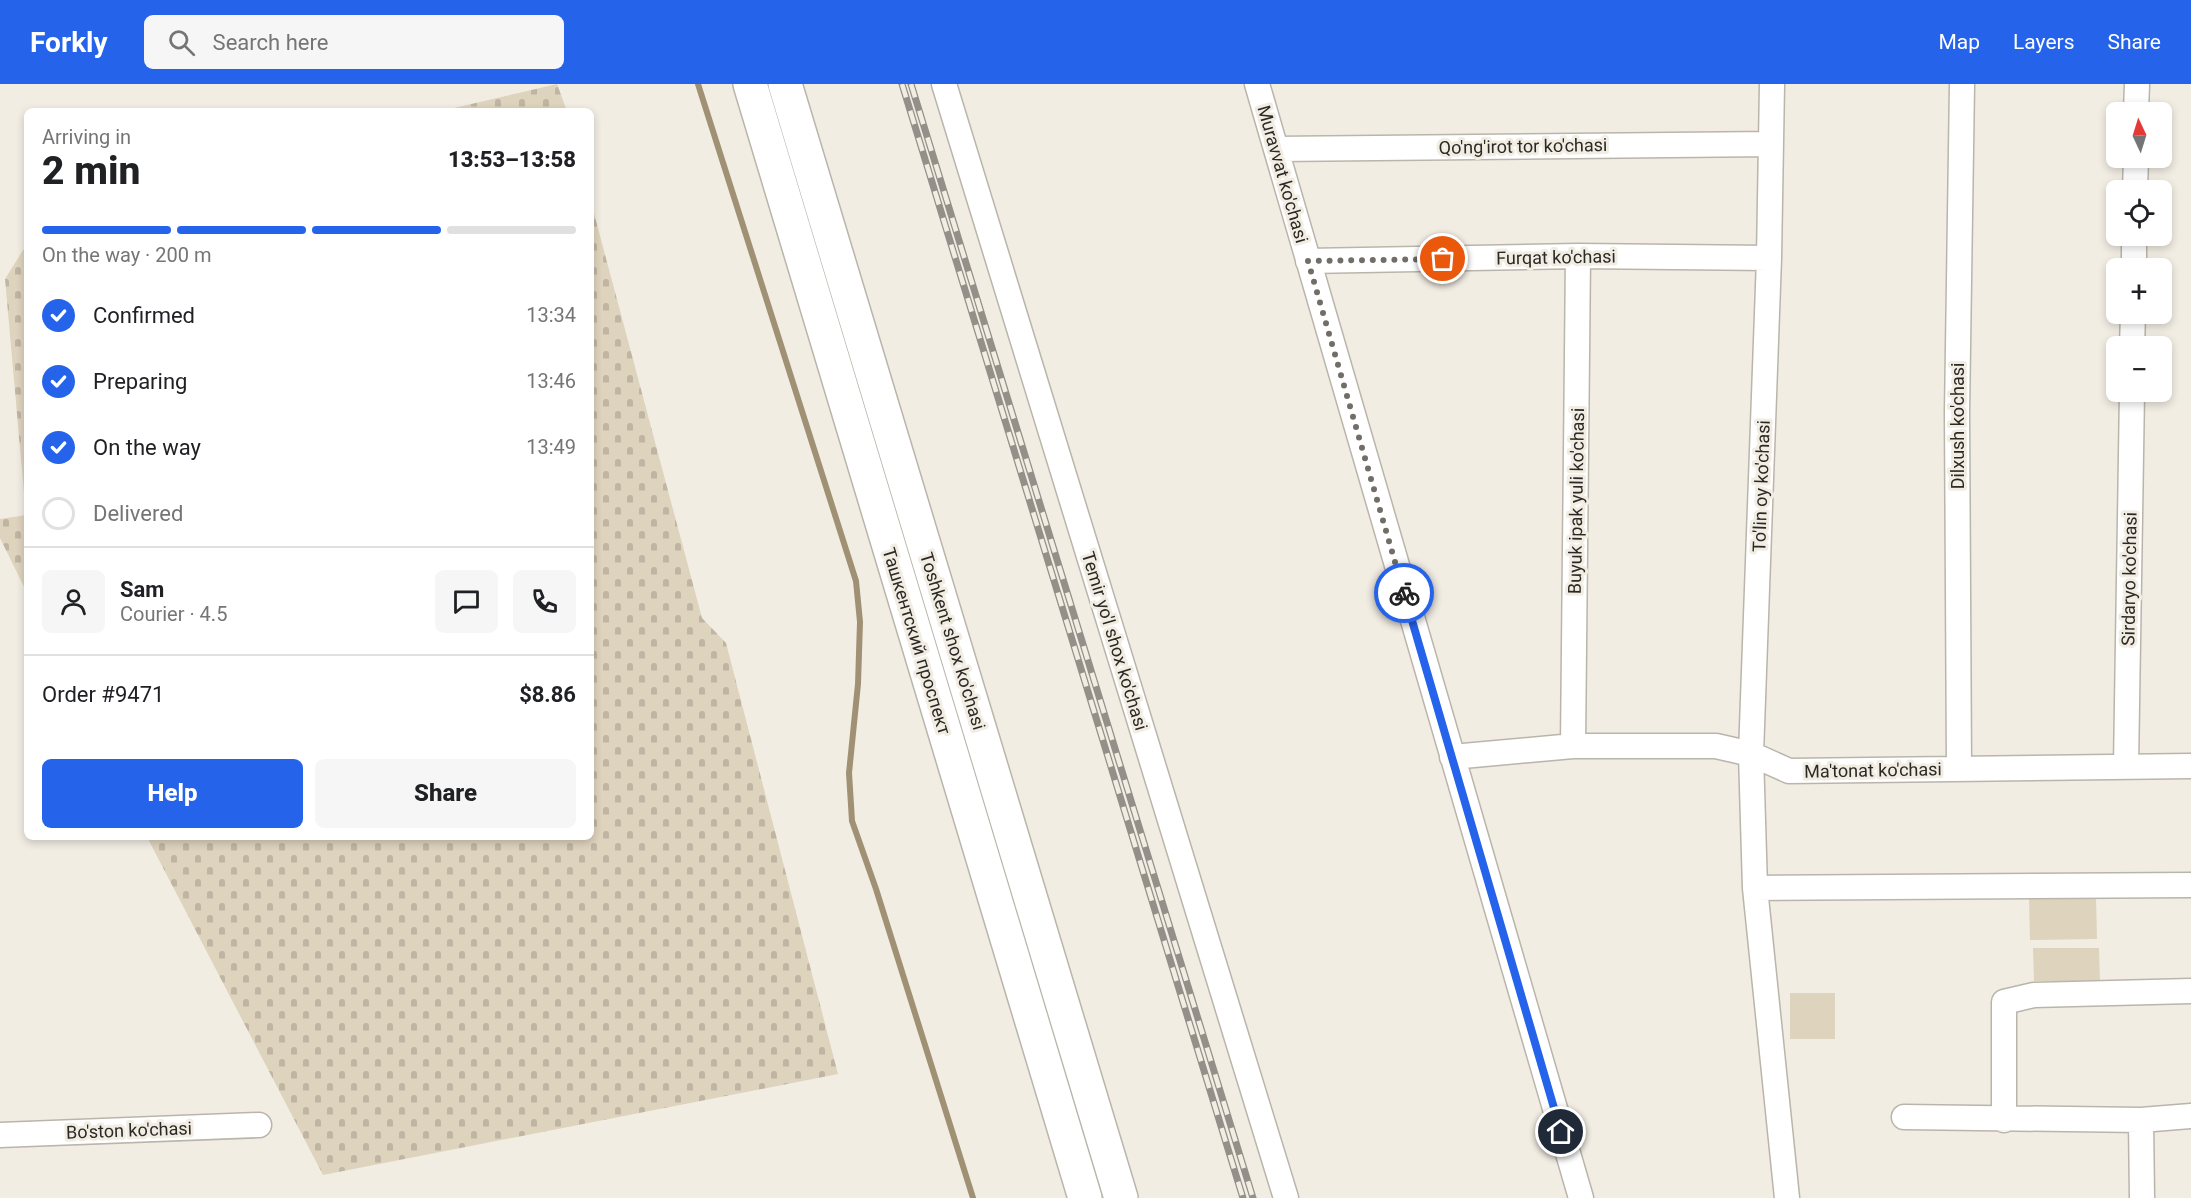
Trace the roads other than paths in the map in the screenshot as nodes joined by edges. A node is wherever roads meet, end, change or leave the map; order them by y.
1 (750, 84) edge
2 (785, 84) edge
3 (944, 84) edge
4 (1257, 84) edge
5 (1772, 84) edge
6 (1962, 84) edge
7 (2137, 84) edge
8 (2136, 102) edge
9 (1770, 144) junction
10 (1276, 149) junction
11 (1578, 256) junction
12 (1769, 258) junction
13 (1308, 261) junction
14 (2132, 402) edge
15 (1574, 746) junction
16 (1751, 754) junction
17 (1452, 757) junction
18 (2191, 766) edge
19 (2126, 767) junction
20 (1959, 769) junction
21 (2191, 885) edge
22 (1755, 888) junction
23 (2191, 991) edge
24 (2191, 1116) edge
25 (1904, 1117) dead end
26 (2004, 1120) junction
27 (2141, 1120) junction
28 (259, 1125) dead end
29 (0, 1135) edge
30 (1084, 1198) edge
31 (1121, 1198) edge
32 (1286, 1198) edge
33 (1581, 1198) edge
34 (1787, 1198) edge
35 (2142, 1198) edge

1 - 30 highway, Ташкентский проспект
2 - 31 highway, Toshkent shox ko'chasi
3 - 32 street, Temir yo'l shox ko'chasi
4 - 10 street, Muravvat ko'chasi
5 - 9 street, To'lin oy ko'chasi
6 - 20 street, Dilxush ko'chasi
7 - 8 street
9 - 10 street, Qo'ng'irot tor ko'chasi
9 - 12 street, To'lin oy ko'chasi
10 - 13 street, Muravvat ko'chasi
11 - 12 street, Furqat ko'chasi
11 - 13 street, Furqat ko'chasi
11 - 15 street, Buyuk ipak yuli ko'chasi
12 - 16 street, To'lin oy ko'chasi
13 - 17 street, Muravvat ko'chasi
14 - 19 street, Sirdaryo ko'chasi
15 - 16 street, Ma'tonat ko'chasi
15 - 17 street, Ma'tonat ko'chasi
16 - 20 street, Ma'tonat ko'chasi
16 - 22 street, To'lin oy ko'chasi
17 - 33 street, Muravvat ko'chasi
18 - 19 street, Ma'tonat ko'chasi
19 - 20 street, Ma'tonat ko'chasi
21 - 22 street
22 - 34 street, To'lin oy ko'chasi
23 - 26 street
24 - 27 street
25 - 26 street
26 - 27 street
27 - 35 street
28 - 29 street, Bo'ston ko'chasi

